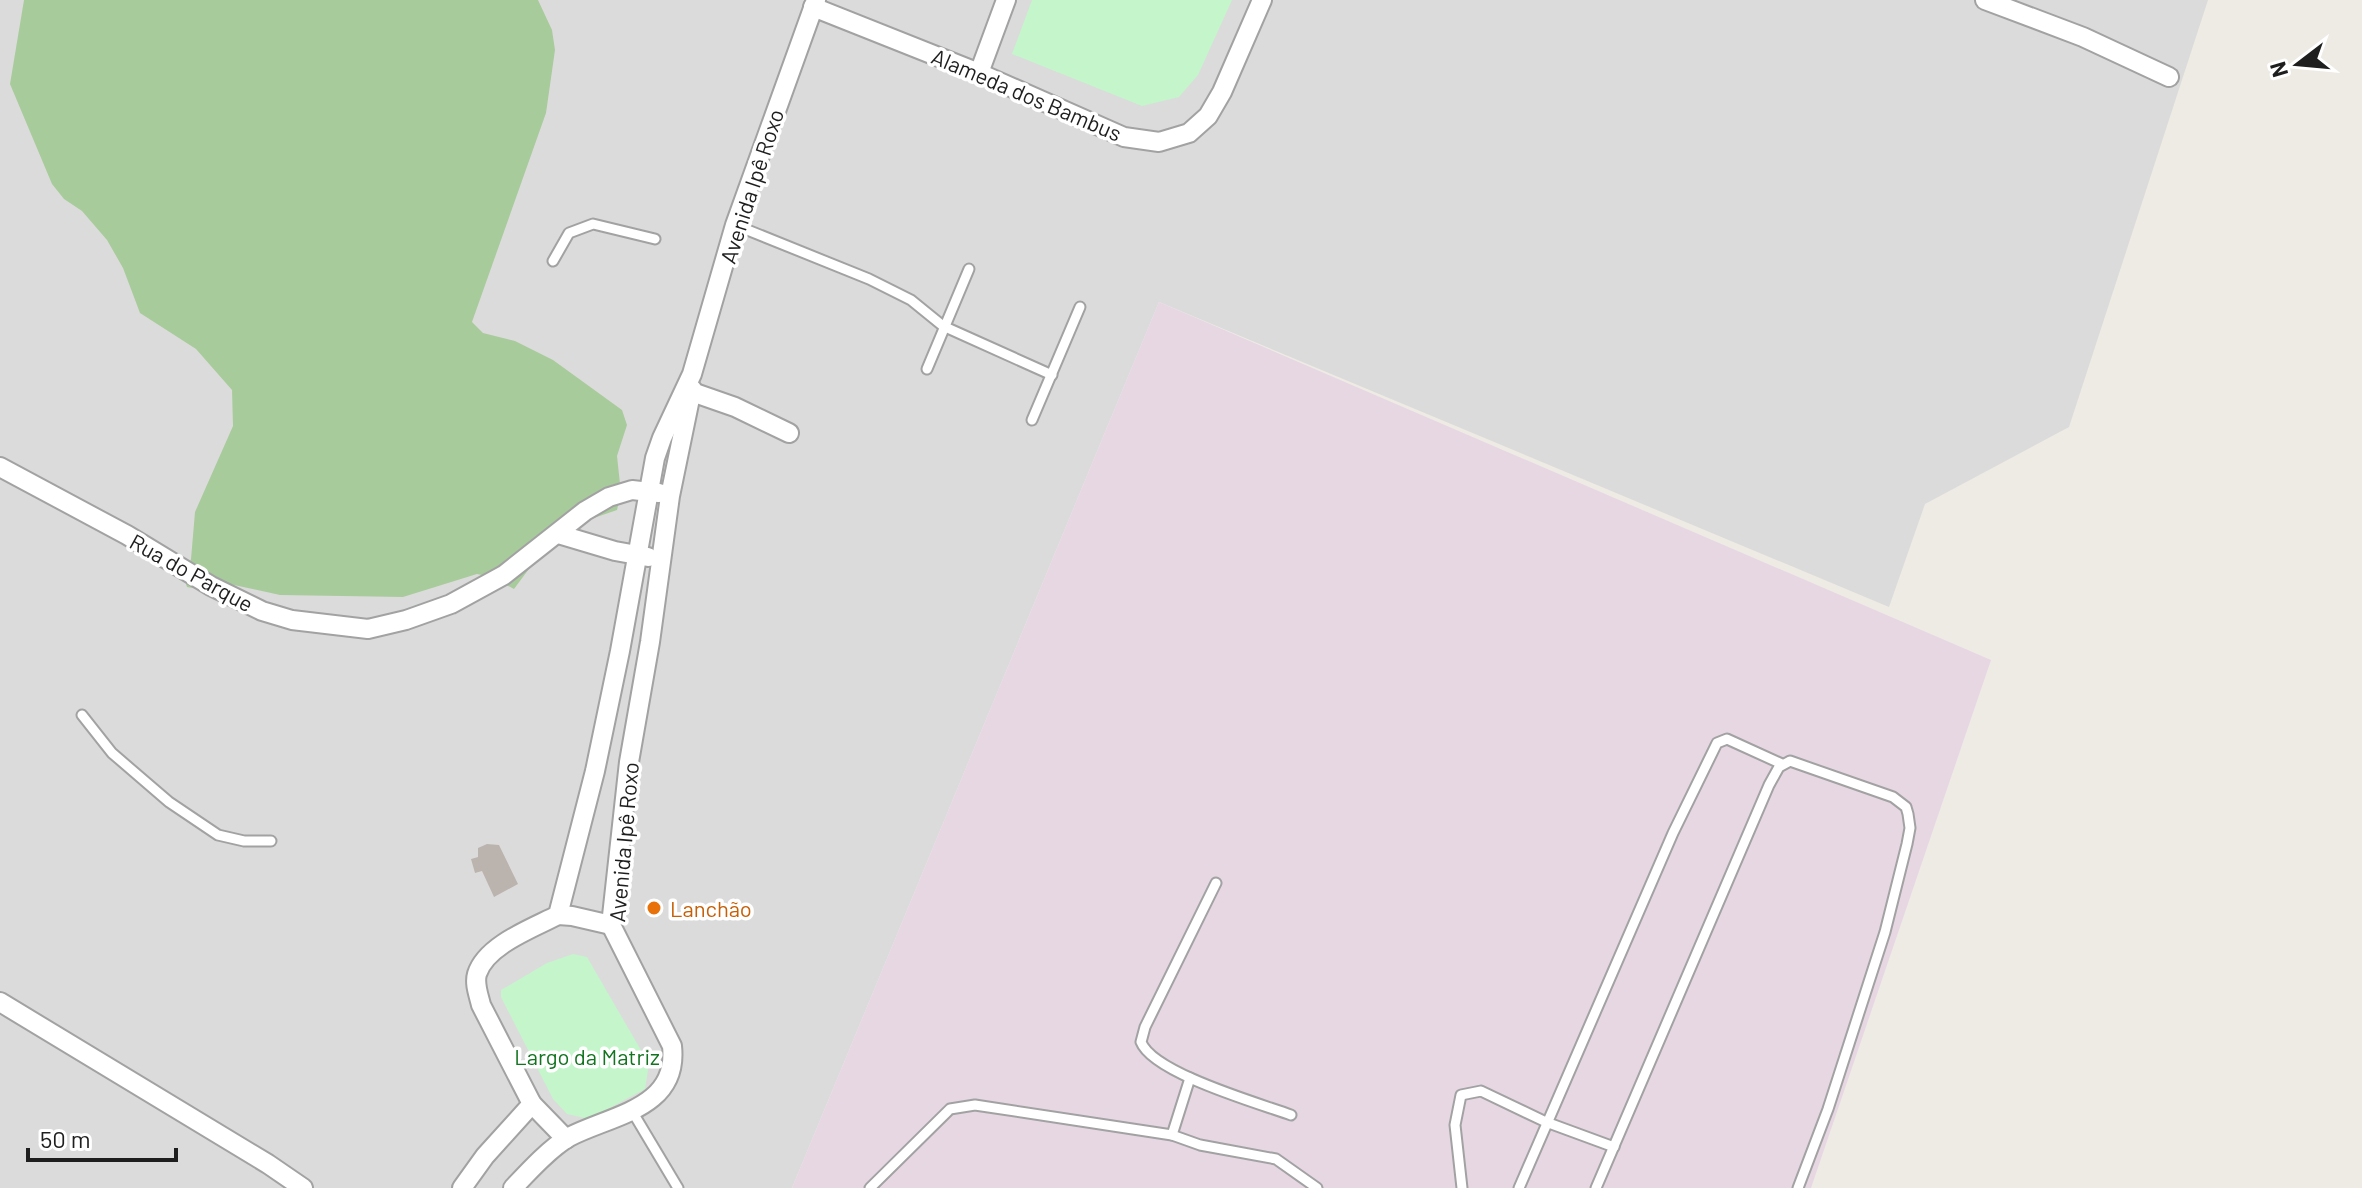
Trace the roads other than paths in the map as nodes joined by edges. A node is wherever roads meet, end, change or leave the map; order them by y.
1 (1006, 0) edge
2 (1262, 0) edge
3 (1985, 0) edge
4 (814, 4) edge
5 (979, 73) junction
6 (2169, 77) dead end
7 (735, 225) junction
8 (655, 239) dead end
9 (553, 261) dead end
10 (969, 269) dead end
11 (1080, 307) dead end
12 (945, 327) junction
13 (927, 369) dead end
14 (1052, 375) junction
15 (692, 383) junction
16 (1032, 420) dead end
17 (789, 433) dead end
18 (0, 467) edge
19 (648, 491) junction
20 (670, 496) junction
21 (558, 534) junction
22 (637, 554) junction
23 (661, 559) junction
24 (82, 715) dead end
25 (1782, 764) junction
26 (271, 841) dead end
27 (1216, 883) dead end
28 (558, 915) junction
29 (611, 925) junction
30 (0, 1002) edge
31 (1190, 1078) junction
32 (532, 1104) junction
33 (632, 1111) junction
34 (1291, 1115) dead end
35 (1546, 1122) junction
36 (1172, 1135) junction
37 (566, 1139) junction
38 (1614, 1147) junction
39 (303, 1188) edge
40 (462, 1188) edge
41 (513, 1188) edge
42 (678, 1188) edge
43 (870, 1188) edge
44 (1317, 1188) edge
45 (1462, 1188) edge
46 (1519, 1188) edge
47 (1596, 1188) edge
48 (1798, 1188) edge

1 - 5 street
2 - 5 street, Alameda dos Bambus
3 - 6 street
4 - 5 street, Alameda dos Bambus
4 - 7 street, Avenida Ipê Roxo
7 - 12 lane
7 - 15 street, Avenida Ipê Roxo
8 - 9 lane
10 - 12 lane
11 - 14 lane
12 - 13 lane
12 - 14 lane
14 - 16 lane
15 - 17 street
15 - 19 street, Avenida Ipê Roxo
15 - 20 street, Avenida Ipê Roxo
18 - 21 street, Rua do Parque
19 - 20 street
19 - 21 street, Rua do Parque
19 - 22 street, Avenida Ipê Roxo
20 - 23 street, Avenida Ipê Roxo
21 - 22 street
22 - 23 street
22 - 28 street, Avenida Ipê Roxo
23 - 29 street, Avenida Ipê Roxo
24 - 26 lane
25 - 35 lane
25 - 38 lane
25 - 48 lane
27 - 31 lane
28 - 29 street
28 - 32 street
29 - 33 street, Avenida Ipê Roxo
30 - 39 street
31 - 34 lane
31 - 36 lane
32 - 37 street
32 - 40 street
33 - 37 street, Avenida Ipê Roxo
33 - 42 lane
35 - 38 lane
35 - 45 lane
35 - 46 lane
36 - 43 lane
36 - 44 lane
37 - 41 street, Avenida Ipê Roxo
38 - 47 lane

